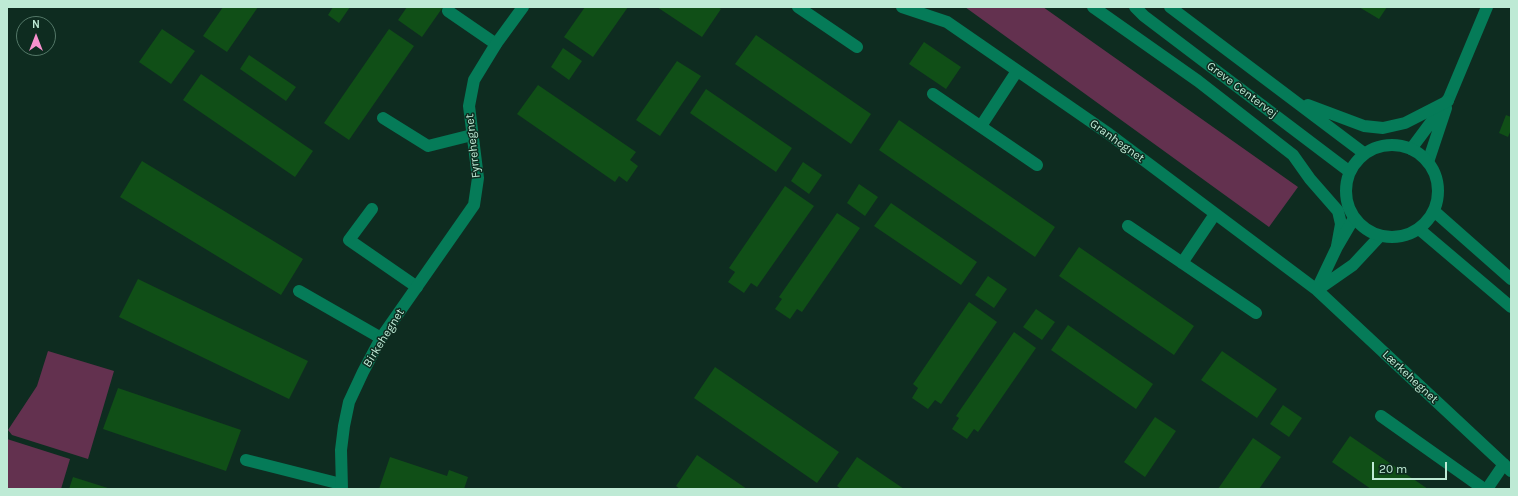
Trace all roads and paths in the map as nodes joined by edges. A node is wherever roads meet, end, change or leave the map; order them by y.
1 (523, 7) edge
2 (798, 7) edge
3 (902, 7) edge
4 (1093, 7) edge
5 (1135, 7) edge
6 (1170, 7) edge
7 (1487, 7) edge
8 (448, 11) dead end
9 (496, 44) junction
10 (857, 47) dead end
11 (1017, 71) junction
12 (933, 94) dead end
13 (1294, 99) junction
14 (1448, 101) junction
15 (383, 118) dead end
16 (981, 126) junction
17 (472, 135) junction
18 (1411, 149) junction
19 (1365, 154) junction
20 (1428, 162) junction
21 (1037, 164) dead end
22 (1350, 172) junction
23 (474, 205) joint
24 (372, 208) dead end
25 (1434, 211) junction
26 (1215, 214) junction
27 (1354, 218) junction
28 (1128, 226) dead end
29 (1419, 229) junction
30 (1380, 236) junction
31 (1337, 247) junction
32 (1182, 263) junction
33 (1511, 279) edge
34 (417, 288) junction
35 (1317, 290) junction
36 (299, 291) dead end
37 (1511, 307) edge
38 (1256, 313) dead end
39 (381, 338) junction
40 (1381, 416) dead end
41 (246, 460) dead end
42 (1507, 468) edge
43 (342, 486) edge
44 (1484, 489) edge
45 (1487, 489) edge

1 - 9 street, Fyrrehegnet
2 - 10 street
3 - 11 street, Granhegnet
4 - 31 street
5 - 22 street, Greve Centervej
6 - 13 street, Greve Centervej
7 - 14 street
8 - 9 street
9 - 17 street, Fyrrehegnet
11 - 16 street
11 - 26 street, Granhegnet
12 - 16 street
13 - 14 street
13 - 19 street, Greve Centervej
14 - 18 street
14 - 20 street
15 - 17 street
16 - 21 street
17 - 23 street, Fyrrehegnet
18 - 19 street
18 - 20 street
19 - 22 street
20 - 25 street
22 - 27 street
23 - 34 street, Birkehegnet
24 - 34 street
25 - 29 street
25 - 33 street
26 - 32 street
26 - 35 street, Granhegnet
27 - 30 street
27 - 31 street
28 - 32 street
29 - 30 street
29 - 37 street
30 - 35 street
31 - 35 street
32 - 38 street
34 - 39 street, Birkehegnet
35 - 42 street, Lærkehegnet
36 - 39 street
39 - 43 street, Birkehegnet
40 - 44 street
41 - 43 street
42 - 45 street, Lærkehegnet

